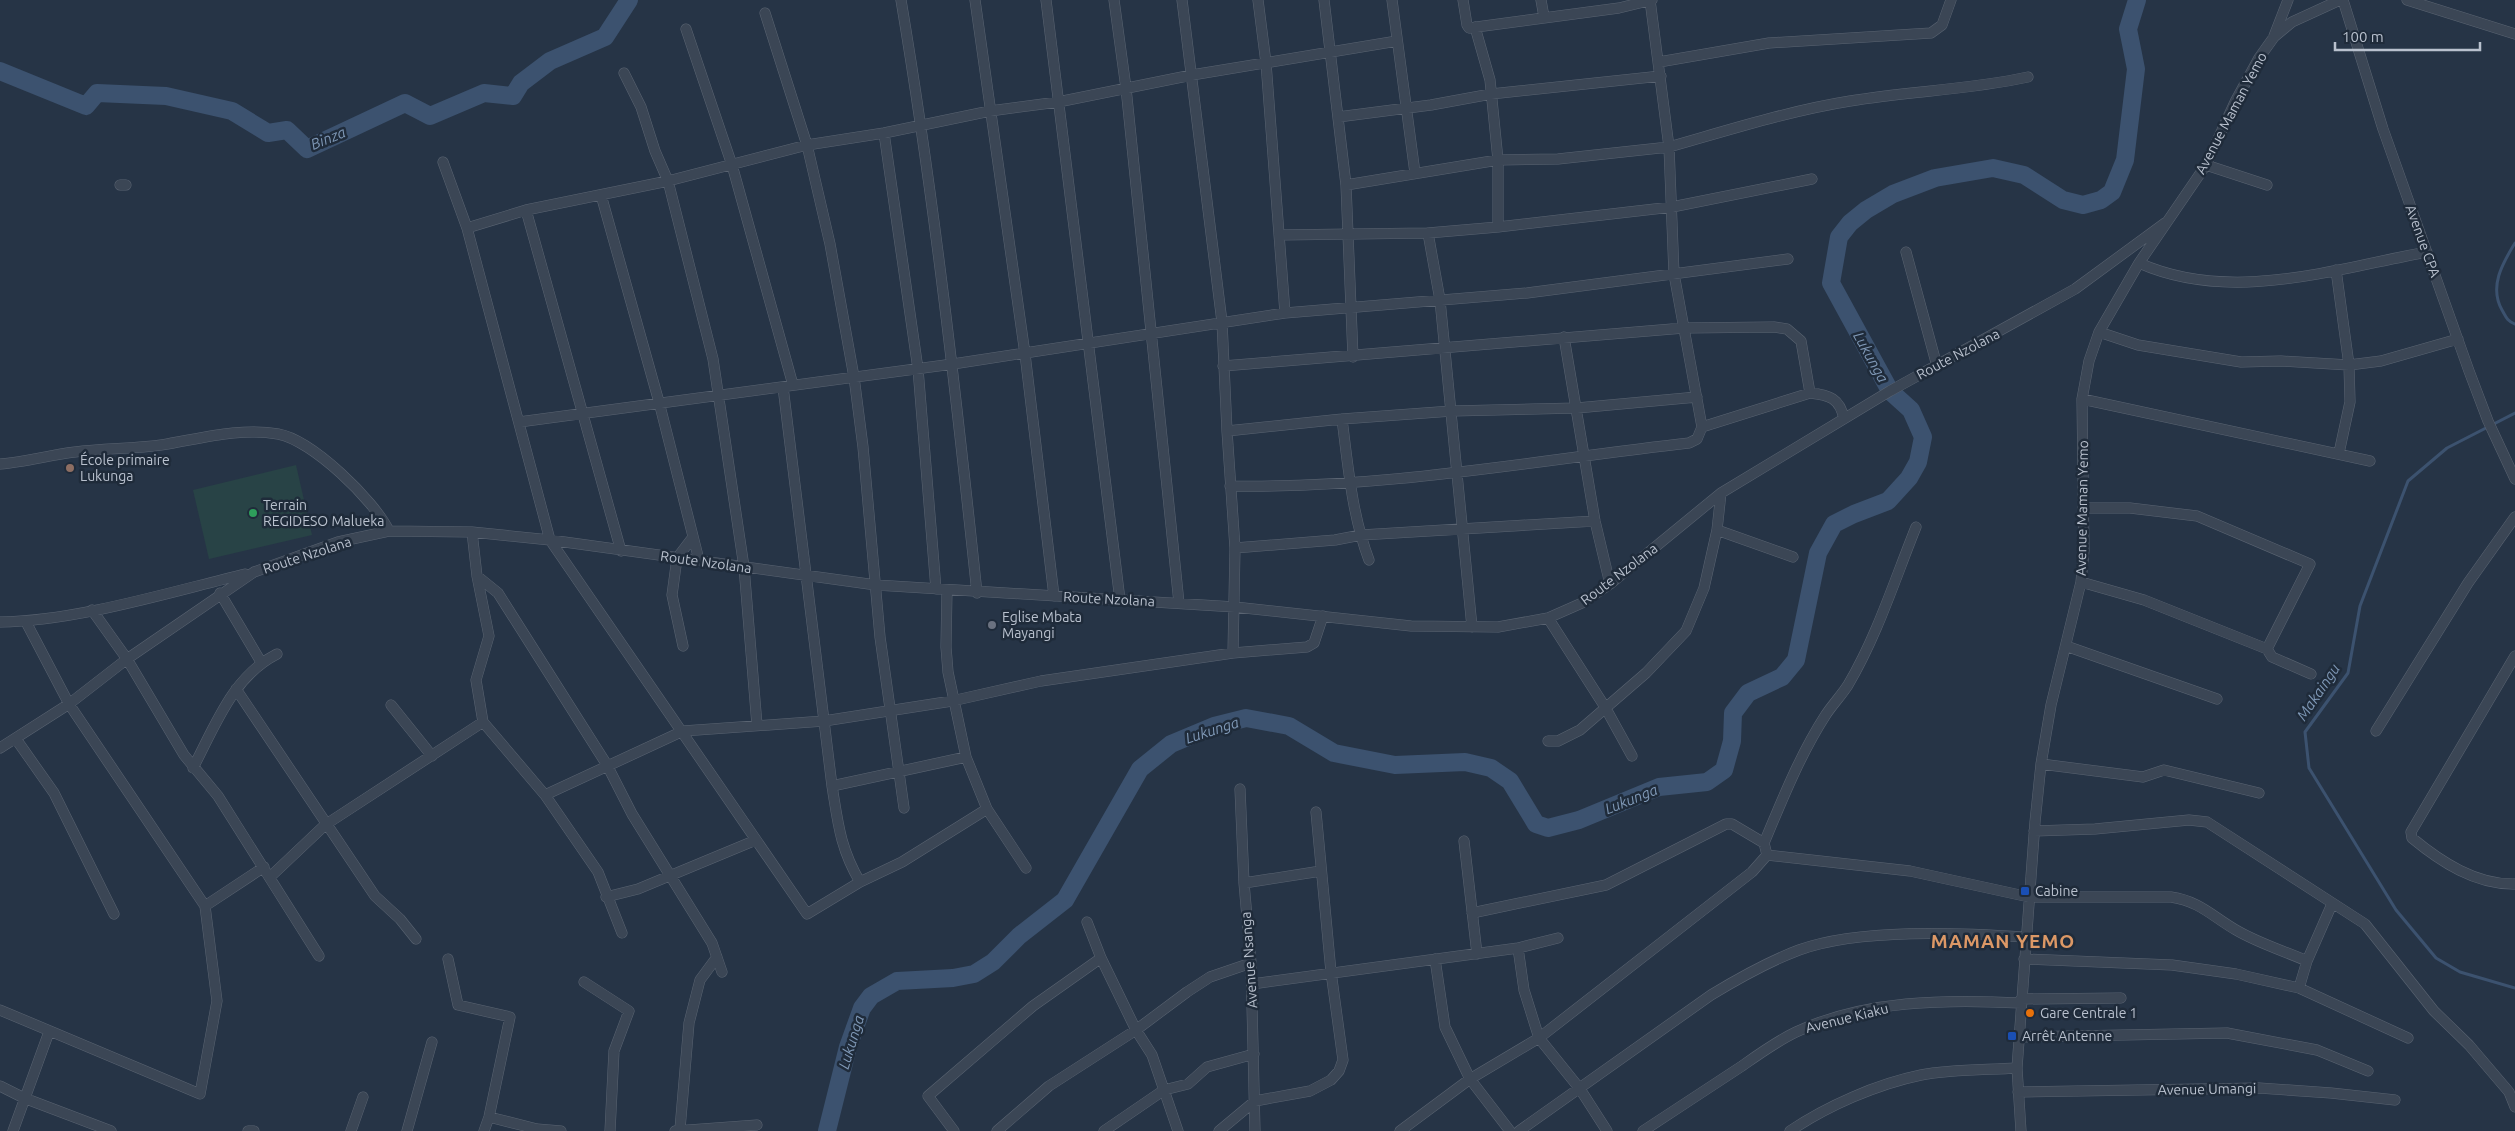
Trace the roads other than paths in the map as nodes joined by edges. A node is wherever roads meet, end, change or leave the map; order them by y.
1 (901, 0) edge
2 (975, 0) edge
3 (1046, 0) edge
4 (1114, 0) edge
5 (1182, 0) edge
6 (1258, 0) edge
7 (1324, 0) edge
8 (1392, 0) edge
9 (1463, 0) edge
10 (1541, 0) edge
11 (1651, 0) edge
12 (1951, 0) edge
13 (2288, 0) edge
14 (2339, 0) edge
15 (2348, 0) edge
16 (2407, 0) edge
17 (2434, 3) edge
18 (765, 13) dead end
19 (1544, 17) junction
20 (1475, 28) junction
21 (686, 29) dead end
22 (2515, 34) edge
23 (2274, 36) junction
24 (1397, 41) junction
25 (1330, 51) junction
26 (2362, 61) junction
27 (1266, 62) junction
28 (1659, 62) junction
29 (624, 73) dead end
30 (1192, 75) junction
31 (1661, 76) junction
32 (2028, 77) dead end
33 (1126, 88) junction
34 (1491, 94) junction
35 (1058, 102) junction
36 (1408, 108) junction
37 (990, 111) junction
38 (1338, 117) junction
39 (922, 123) junction
40 (884, 133) junction
41 (807, 145) junction
42 (1669, 147) junction
43 (1498, 160) junction
44 (443, 162) dead end
45 (732, 165) junction
46 (2206, 165) junction
47 (1415, 173) junction
48 (1812, 179) dead end
49 (668, 182) junction
50 (1346, 185) junction
51 (2268, 185) dead end
52 (601, 195) junction
53 (1672, 207) junction
54 (526, 210) junction
55 (2165, 223) junction
56 (1498, 227) junction
57 (467, 228) junction
58 (1428, 234) junction
59 (1347, 235) junction
60 (1280, 236) junction
61 (1906, 252) dead end
62 (2427, 252) junction
63 (1788, 259) dead end
64 (2139, 263) junction
65 (2336, 270) junction
66 (1674, 274) junction
67 (1440, 300) junction
68 (1349, 307) junction
69 (1284, 313) junction
70 (1222, 322) junction
71 (1684, 328) junction
72 (2099, 332) junction
73 (1150, 334) junction
74 (1564, 337) junction
75 (2458, 339) junction
76 (1089, 344) junction
77 (1445, 346) junction
78 (1025, 354) junction
79 (1353, 356) junction
80 (953, 364) junction
81 (2349, 365) junction
82 (1223, 366) junction
83 (1938, 366) junction
84 (918, 369) junction
85 (854, 376) junction
86 (788, 386) junction
87 (1810, 393) junction
88 (719, 394) junction
89 (1697, 398) junction
90 (2082, 399) junction
91 (659, 402) junction
92 (1577, 408) junction
93 (1452, 411) junction
94 (582, 414) junction
95 (1844, 418) junction
96 (1342, 419) junction
97 (519, 422) junction
98 (1702, 427) junction
99 (1227, 431) junction
100 (2339, 453) junction
101 (1583, 455) junction
102 (2370, 461) dead end
103 (0, 464) edge
104 (1458, 473) junction
105 (2515, 479) edge
106 (1350, 484) junction
107 (1230, 486) junction
108 (1721, 493) junction
109 (2083, 508) junction
110 (2515, 517) edge
111 (1595, 521) junction
112 (1916, 526) dead end
113 (1464, 529) junction
114 (1716, 530) junction
115 (389, 531) junction
116 (472, 532) junction
117 (1361, 535) junction
118 (693, 537) junction
119 (550, 540) junction
120 (1235, 548) junction
121 (621, 552) junction
122 (1793, 557) dead end
123 (677, 558) junction
124 (699, 560) junction
125 (1369, 560) dead end
126 (744, 567) junction
127 (254, 572) junction
128 (806, 575) junction
129 (477, 576) junction
130 (2081, 582) junction
131 (1610, 584) junction
132 (876, 585) junction
133 (936, 589) junction
134 (947, 590) junction
135 (977, 593) junction
136 (220, 594) junction
137 (1054, 596) junction
138 (1120, 600) junction
139 (1179, 603) junction
140 (1235, 607) junction
141 (92, 610) junction
142 (1323, 616) junction
143 (1548, 618) junction
144 (0, 622) edge
145 (26, 622) junction
146 (1472, 627) junction
147 (683, 646) dead end
148 (2066, 646) junction
149 (2267, 650) junction
150 (1233, 653) junction
151 (277, 654) dead end
152 (2515, 656) edge
153 (127, 659) junction
154 (261, 662) junction
155 (2311, 674) dead end
156 (236, 689) junction
157 (2216, 699) dead end
158 (952, 702) junction
159 (68, 704) junction
160 (391, 705) dead end
161 (1605, 707) junction
162 (889, 711) junction
163 (824, 721) junction
164 (483, 722) junction
165 (757, 725) junction
166 (683, 731) junction
167 (2376, 731) dead end
168 (16, 739) junction
169 (1548, 741) dead end
170 (0, 748) edge
171 (432, 756) junction
172 (1632, 756) dead end
173 (966, 757) junction
174 (2040, 764) junction
175 (607, 765) junction
176 (193, 768) junction
177 (899, 772) junction
178 (832, 786) junction
179 (1240, 790) dead end
180 (2259, 793) dead end
181 (545, 795) junction
182 (904, 808) dead end
183 (987, 809) junction
184 (1316, 812) dead end
185 (325, 825) junction
186 (2034, 831) junction
187 (756, 840) junction
188 (1464, 841) dead end
189 (1764, 843) junction
190 (1767, 855) junction
191 (264, 867) junction
192 (1026, 868) dead end
193 (1322, 871) junction
194 (670, 876) junction
195 (270, 877) junction
196 (860, 882) junction
197 (1244, 883) junction
198 (2515, 884) edge
199 (606, 897) junction
200 (2029, 897) junction
201 (2332, 904) junction
202 (205, 906) junction
203 (1472, 913) junction
204 (114, 914) dead end
205 (1087, 922) dead end
206 (622, 932) dead end
207 (2025, 937) junction
208 (416, 938) dead end
209 (1558, 938) dead end
210 (1518, 948) junction
211 (1477, 954) junction
212 (319, 956) dead end
213 (717, 957) junction
214 (1101, 958) junction
215 (448, 959) dead end
216 (1435, 959) junction
217 (2024, 959) junction
218 (2307, 961) junction
219 (1251, 963) junction
220 (722, 972) dead end
221 (1331, 972) junction
222 (584, 982) dead end
223 (1252, 984) junction
224 (2299, 988) junction
225 (2122, 998) dead end
226 (2021, 1001) junction
227 (0, 1010) edge
228 (1136, 1030) junction
229 (49, 1032) junction
230 (2019, 1037) junction
231 (1539, 1038) junction
232 (2408, 1038) dead end
233 (432, 1042) dead end
234 (1254, 1054) junction
235 (2017, 1068) junction
236 (2368, 1071) dead end
237 (1470, 1079) junction
238 (0, 1086) edge
239 (1580, 1089) junction
240 (1164, 1090) junction
241 (2512, 1091) edge
242 (2018, 1092) junction
243 (363, 1097) dead end
244 (24, 1098) junction
245 (2395, 1100) dead end
246 (1255, 1102) junction
247 (2515, 1106) edge
248 (489, 1117) junction
249 (757, 1125) dead end
250 (677, 1130) edge
251 (13, 1131) edge
252 (111, 1131) edge
253 (248, 1131) edge
254 (254, 1131) edge
255 (351, 1131) edge
256 (407, 1131) edge
257 (484, 1131) edge
258 (561, 1131) edge
259 (610, 1131) edge
260 (954, 1131) edge
261 (997, 1131) edge
262 (1104, 1131) edge
263 (1178, 1131) edge
264 (1219, 1131) edge
265 (1256, 1131) edge
266 (1400, 1131) edge
267 (1510, 1131) edge
268 (1519, 1131) edge
269 (1607, 1131) edge
270 (1643, 1131) edge
271 (1790, 1131) edge
272 (2021, 1131) edge

1 - 39 street
2 - 37 street
3 - 35 street
4 - 33 street
5 - 30 street
6 - 27 street
7 - 25 street
8 - 24 street
9 - 20 street
10 - 19 street
11 - 19 street
11 - 28 street
12 - 28 street
13 - 23 street
14 - 23 street, Avenue Maman Yemo
14 - 26 street
15 - 26 street
16 - 17 street
17 - 22 street
18 - 41 street
19 - 20 street
20 - 34 street
21 - 45 street
23 - 46 street, Avenue Maman Yemo
24 - 25 street
24 - 36 street
25 - 27 street
25 - 38 street
26 - 62 street, Avenue CPA
27 - 30 street
27 - 60 street
28 - 31 street
29 - 49 street
30 - 33 street
30 - 70 street
31 - 34 street
31 - 42 street
32 - 42 street
33 - 35 street
33 - 73 street
34 - 36 street
34 - 43 street
35 - 37 street
35 - 76 street
36 - 38 street
36 - 47 street
37 - 39 street
37 - 78 street
38 - 50 street
39 - 40 street
39 - 80 street
40 - 41 street
40 - 84 street
41 - 45 street
41 - 85 street
42 - 43 street
42 - 53 street
43 - 47 street
43 - 56 street
44 - 57 street
45 - 49 street
45 - 86 street
46 - 51 street
46 - 55 street, Avenue Maman Yemo
47 - 50 street
48 - 53 street
49 - 52 street
49 - 88 street
50 - 59 street
52 - 54 street
52 - 91 street
53 - 56 street
53 - 66 street
54 - 57 street
54 - 94 street
55 - 64 street, Avenue Maman Yemo
55 - 83 street, Route Nzolana
56 - 58 street
57 - 97 street
58 - 59 street
58 - 67 street
59 - 60 street
59 - 68 street
60 - 69 street
61 - 83 street
62 - 65 street
62 - 75 street, Avenue CPA
63 - 66 street
64 - 65 street
64 - 72 street, Avenue Maman Yemo
65 - 81 street
66 - 67 street
66 - 71 street
67 - 68 street
67 - 77 street
68 - 69 street
68 - 79 street
69 - 70 street
70 - 73 street
70 - 82 street
71 - 74 street
71 - 87 street
71 - 89 street
72 - 81 street
72 - 90 street, Avenue Maman Yemo
73 - 76 street
73 - 139 street
74 - 77 street
74 - 92 street
75 - 81 street
75 - 105 street, Avenue CPA
76 - 78 street
76 - 138 street
77 - 79 street
77 - 93 street
78 - 80 street
78 - 137 street
79 - 82 street
80 - 84 street
80 - 135 street
81 - 100 street
82 - 99 street
83 - 95 street, Route Nzolana
84 - 85 street
84 - 133 street
85 - 86 street
85 - 132 street
86 - 88 street
86 - 128 street
87 - 95 street
87 - 98 street
88 - 91 street
88 - 126 street
89 - 92 street
89 - 98 street
90 - 100 street
90 - 109 street, Avenue Maman Yemo
91 - 94 street
91 - 118 street
92 - 93 street
92 - 101 street
93 - 96 street
93 - 104 street
94 - 97 street
94 - 121 street
95 - 108 street, Route Nzolana
96 - 99 street
96 - 106 street
97 - 119 street
98 - 101 street
99 - 107 street
100 - 102 street
101 - 104 street
101 - 111 street
103 - 115 street
104 - 106 street
104 - 113 street
106 - 107 street
106 - 117 street
107 - 120 street
108 - 114 street
108 - 131 street, Route Nzolana
109 - 130 street, Avenue Maman Yemo
109 - 149 street
110 - 167 street
111 - 113 street
111 - 131 street
112 - 189 street
113 - 117 street
113 - 146 street
114 - 122 street
114 - 161 street
115 - 116 street, Route Nzolana
115 - 127 street, Route Nzolana
116 - 119 street, Route Nzolana
116 - 129 street
117 - 120 street
117 - 125 street
118 - 123 street
118 - 124 street
119 - 121 street, Route Nzolana
119 - 166 street
120 - 140 street
121 - 123 street, Route Nzolana
123 - 124 street, Route Nzolana
123 - 147 street
124 - 126 street, Route Nzolana
126 - 128 street, Route Nzolana
126 - 165 street
127 - 136 street, Route Nzolana
127 - 141 street
128 - 132 street, Route Nzolana
128 - 163 street
129 - 164 street
129 - 175 street
130 - 148 street, Avenue Maman Yemo
130 - 149 street
131 - 143 street, Route Nzolana
132 - 133 street, Route Nzolana
132 - 162 street
133 - 134 street, Route Nzolana
134 - 135 street, Route Nzolana
134 - 158 street
135 - 137 street, Route Nzolana
136 - 153 street, Route Nzolana
136 - 154 street
137 - 138 street, Route Nzolana
138 - 139 street, Route Nzolana
139 - 140 street, Route Nzolana
140 - 142 street, Route Nzolana
140 - 150 street
141 - 145 street
141 - 153 street
142 - 146 street, Route Nzolana
142 - 150 street
143 - 146 street, Route Nzolana
143 - 161 street
144 - 145 street
145 - 159 street
148 - 157 street
148 - 174 street, Avenue Maman Yemo
149 - 155 street
150 - 158 street
151 - 154 street
152 - 198 street
153 - 159 street, Route Nzolana
153 - 176 street
154 - 156 street
156 - 176 street
156 - 185 street
158 - 162 street
158 - 173 street
159 - 168 street, Route Nzolana
159 - 202 street
160 - 171 street
161 - 169 street
161 - 172 street
162 - 163 street
162 - 177 street
163 - 165 street
163 - 178 street
164 - 171 street
164 - 181 street
165 - 166 street
166 - 175 street
166 - 187 street
168 - 170 street, Route Nzolana
168 - 204 street
171 - 185 street
173 - 177 street
173 - 183 street
174 - 180 street
174 - 186 street, Avenue Maman Yemo
175 - 181 street
175 - 194 street
176 - 191 street
177 - 178 street
177 - 182 street
178 - 196 street
179 - 197 street, Avenue Nsanga
181 - 199 street
183 - 192 street
183 - 196 street
184 - 193 street
185 - 195 street
185 - 208 street
186 - 200 street, Avenue Maman Yemo
186 - 201 street
187 - 194 street
187 - 196 street
188 - 203 street
189 - 190 street
189 - 203 street
190 - 200 street
190 - 231 street
191 - 195 street
191 - 202 street
193 - 197 street
193 - 221 street
194 - 199 street
194 - 213 street
195 - 212 street
197 - 219 street, Avenue Nsanga
199 - 206 street
200 - 207 street, Avenue Maman Yemo
200 - 218 street
201 - 218 street
201 - 241 street
202 - 229 street
203 - 211 street
205 - 214 street
207 - 217 street, Avenue Maman Yemo
207 - 239 street
209 - 210 street
210 - 211 street
210 - 231 street
211 - 216 street
213 - 220 street
213 - 250 street
214 - 228 street
214 - 260 street
215 - 248 street
216 - 221 street
216 - 237 street
217 - 224 street
217 - 226 street, Avenue Maman Yemo
218 - 224 street
219 - 223 street, Avenue Nsanga
219 - 228 street
221 - 223 street
221 - 246 street
222 - 259 street
223 - 234 street, Avenue Nsanga
224 - 232 street
225 - 226 street, Avenue Kiaku
226 - 230 street, Avenue Maman Yemo
226 - 270 street, Avenue Kiaku
227 - 229 street
228 - 240 street
228 - 261 street
229 - 244 street
230 - 235 street, Avenue Maman Yemo
230 - 236 street
231 - 237 street
231 - 239 street
233 - 256 street
234 - 240 street
234 - 246 street, Avenue Nsanga
235 - 242 street, Avenue Maman Yemo
235 - 271 street
237 - 266 street
237 - 267 street
238 - 244 street
239 - 268 street
239 - 269 street
240 - 262 street
240 - 263 street
241 - 247 street
242 - 245 street, Avenue Umangi
242 - 272 street, Avenue Maman Yemo
243 - 255 street
244 - 251 street
244 - 252 street
246 - 264 street
246 - 265 street, Avenue Nsanga
248 - 257 street
248 - 258 street
249 - 250 street
253 - 254 street

